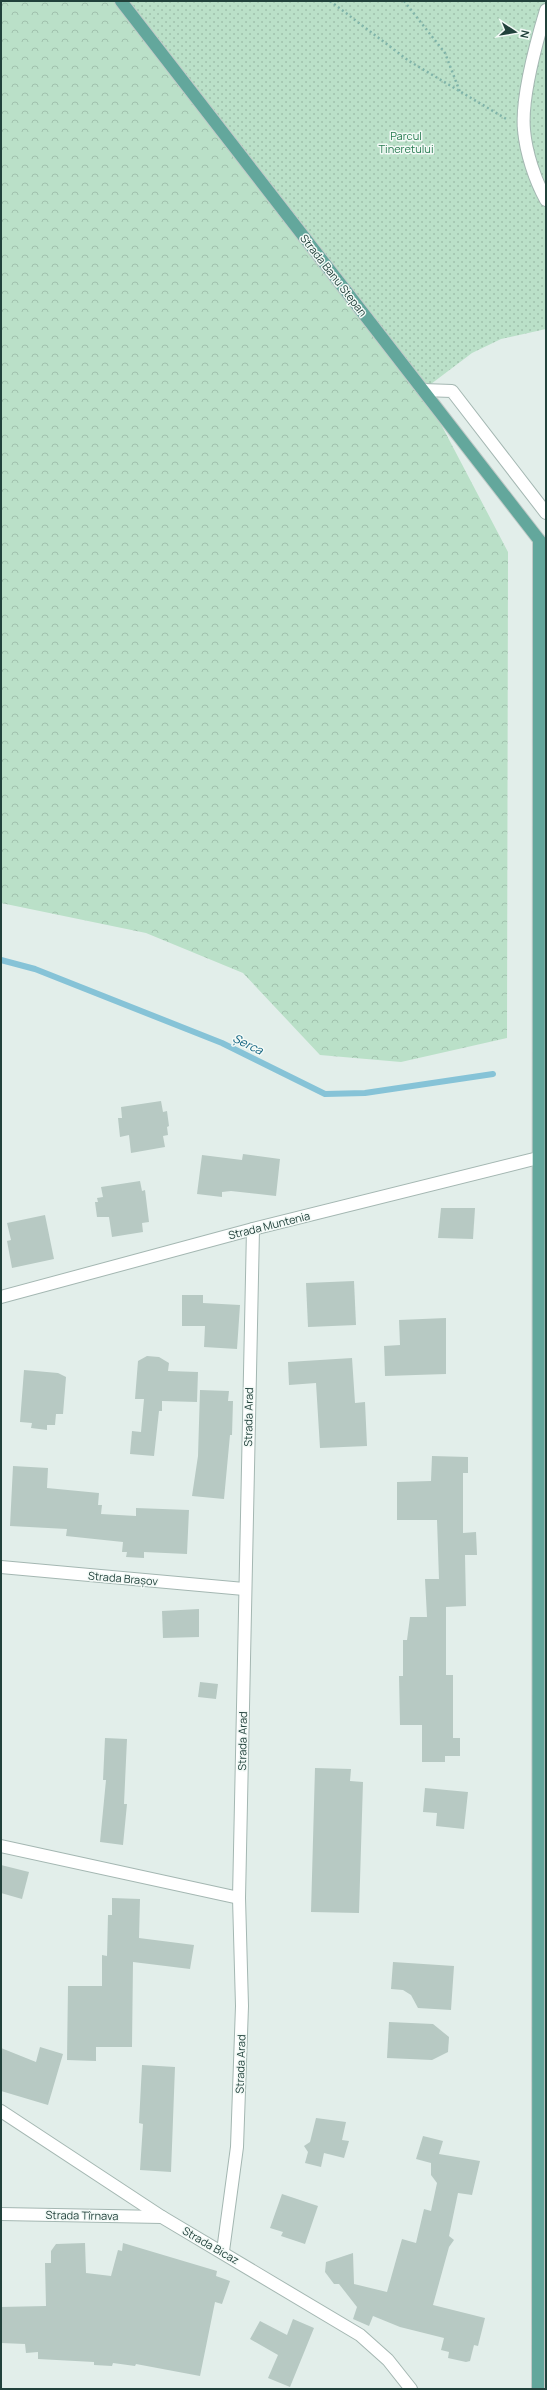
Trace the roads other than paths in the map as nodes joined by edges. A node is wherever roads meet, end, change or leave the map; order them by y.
1 (121, 1) edge
2 (546, 10) edge
3 (546, 200) edge
4 (423, 390) junction
5 (546, 513) edge
6 (542, 545) edge
7 (538, 1158) junction
8 (253, 1229) junction
9 (1, 1297) edge
10 (542, 1372) edge
11 (1, 1567) edge
12 (244, 1589) junction
13 (1, 1846) edge
14 (240, 1898) junction
15 (1, 2111) edge
16 (1, 2214) edge
17 (162, 2217) junction
18 (223, 2251) junction
19 (410, 2389) edge
20 (538, 2389) edge

1 - 4 main road, Strada Banu Stepan
2 - 3 street
4 - 5 street
4 - 6 main road, Strada Banu Stepan
6 - 7 main road
7 - 8 street, Strada Muntenia
7 - 10 main road
8 - 9 street, Strada Muntenia
8 - 12 street, Strada Arad
10 - 20 main road
11 - 12 street, Strada Brașov
12 - 14 street, Strada Arad
13 - 14 street
14 - 18 street, Strada Arad
15 - 17 street, Strada Bicaz
16 - 17 street, Strada Tîrnava
17 - 18 street, Strada Bicaz
18 - 19 street, Strada Bicaz

